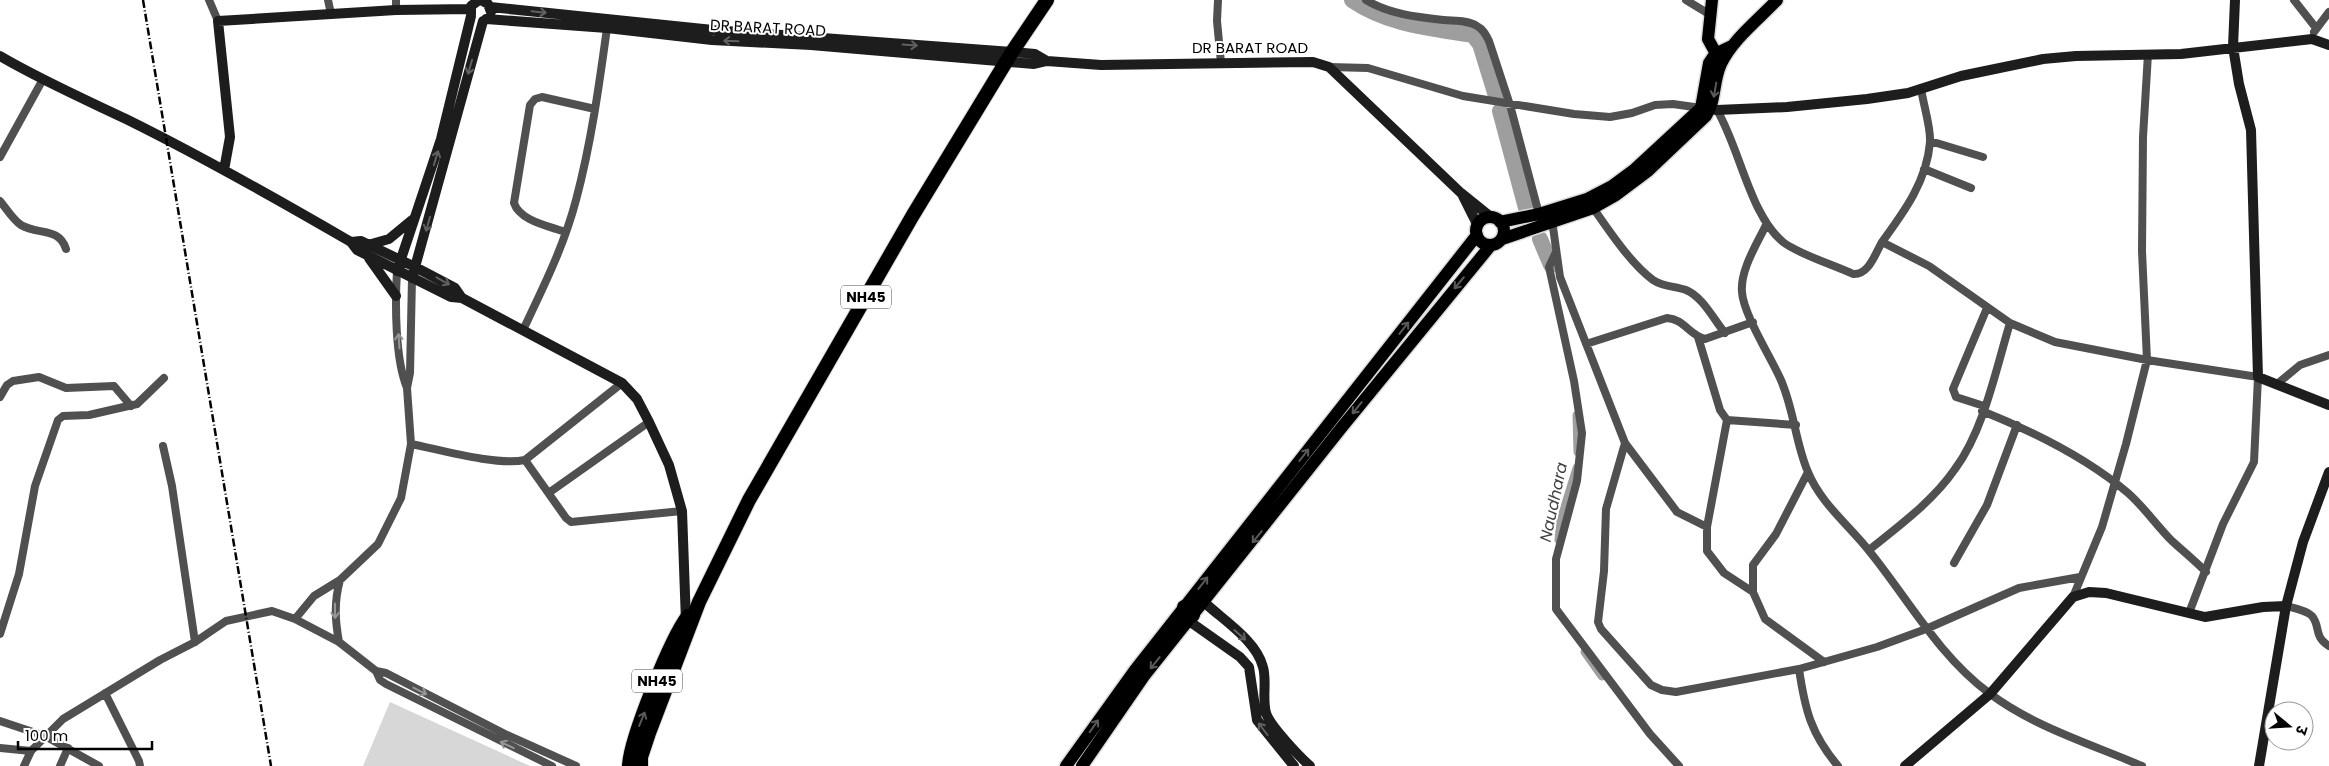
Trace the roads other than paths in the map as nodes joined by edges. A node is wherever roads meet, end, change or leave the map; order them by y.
1 (209, 0) edge
2 (328, 0) edge
3 (1046, 0) edge
4 (1218, 0) edge
5 (1366, 0) edge
6 (1686, 0) edge
7 (1712, 0) edge
8 (1777, 0) edge
9 (2235, 0) edge
10 (2294, 0) edge
11 (480, 4) edge
12 (396, 5) edge
13 (2329, 12) edge
14 (331, 14) junction
15 (1709, 14) junction
16 (485, 20) junction
17 (218, 21) junction
18 (607, 28) junction
19 (2316, 28) junction
20 (2312, 39) junction
21 (2329, 45) edge
22 (2234, 47) junction
23 (2148, 54) junction
24 (0, 56) edge
25 (1009, 57) junction
26 (1718, 58) junction
27 (1221, 63) junction
28 (1329, 66) junction
29 (42, 81) junction
30 (1921, 88) junction
31 (1510, 105) junction
32 (596, 109) junction
33 (1709, 109) junction
34 (1930, 141) junction
35 (0, 156) edge
36 (1983, 158) dead end
37 (1924, 169) junction
38 (224, 170) junction
39 (1971, 188) dead end
40 (1461, 193) junction
41 (0, 201) edge
42 (1590, 204) junction
43 (1539, 214) junction
44 (415, 218) junction
45 (1496, 220) junction
46 (1552, 220) junction
47 (1766, 225) junction
48 (1477, 231) junction
49 (565, 232) junction
50 (1496, 242) junction
51 (1882, 242) junction
52 (66, 249) dead end
53 (368, 250) junction
54 (1556, 252) junction
55 (401, 260) junction
56 (416, 266) junction
57 (397, 271) junction
58 (412, 278) junction
59 (396, 296) junction
60 (462, 298) junction
61 (1987, 308) junction
62 (1753, 322) junction
63 (2010, 323) junction
64 (523, 330) junction
65 (1725, 333) junction
66 (1698, 337) junction
67 (1586, 344) junction
68 (2329, 355) edge
69 (2147, 360) junction
70 (2258, 377) junction
71 (164, 378) dead end
72 (622, 383) junction
73 (2276, 384) junction
74 (407, 388) junction
75 (0, 397) edge
76 (2329, 405) edge
77 (131, 406) junction
78 (1983, 409) junction
79 (1727, 420) junction
80 (649, 422) junction
81 (1796, 425) junction
82 (2017, 425) junction
83 (1625, 442) junction
84 (411, 444) junction
85 (163, 446) dead end
86 (525, 460) junction
87 (1808, 472) junction
88 (2329, 472) edge
89 (2115, 483) junction
90 (550, 492) junction
91 (682, 511) junction
92 (1707, 527) junction
93 (1869, 550) junction
94 (1954, 563) dead end
95 (2206, 572) junction
96 (2080, 577) junction
97 (340, 580) junction
98 (1753, 592) junction
99 (2073, 597) junction
100 (1204, 602) junction
101 (2286, 606) junction
102 (2189, 613) junction
103 (1189, 614) junction
104 (295, 619) junction
105 (688, 625) junction
106 (1926, 629) junction
107 (0, 634) edge
108 (196, 642) junction
109 (339, 642) junction
110 (2329, 646) edge
111 (1824, 662) junction
112 (1799, 669) junction
113 (376, 671) junction
114 (105, 693) junction
115 (1990, 694) junction
116 (0, 721) edge
117 (45, 736) junction
118 (0, 748) edge
119 (68, 748) junction
120 (31, 751) junction
121 (24, 766) edge
122 (60, 766) edge
123 (100, 766) edge
124 (140, 766) edge
125 (552, 766) edge
126 (576, 766) edge
127 (629, 766) edge
128 (641, 766) edge
129 (1066, 766) edge
130 (1082, 766) edge
131 (1294, 766) edge
132 (1310, 766) edge
133 (1679, 766) edge
134 (1838, 766) edge
135 (1905, 766) edge
136 (2142, 766) edge
137 (2259, 766) edge

1 - 17 street
2 - 14 street
3 - 25 highway, NH45
4 - 27 street
5 - 31 street
6 - 15 street
7 - 15 main road
8 - 26 main road
9 - 22 street
10 - 19 street
11 - 12 street, DR BARAT ROAD
11 - 16 street
11 - 16 street, DR BARAT ROAD
11 -> 25 street, DR BARAT ROAD
44 -> 11 street
12 - 14 street, DR BARAT ROAD
13 - 19 street
14 - 17 street, DR BARAT ROAD
15 - 26 main road
16 - 18 street, DR BARAT ROAD
16 -> 56 street
17 - 38 street
25 -> 18 street, DR BARAT ROAD
18 - 32 street
19 - 20 street
20 - 21 street
20 - 22 street
22 - 23 street
22 - 70 street
23 - 30 street
23 - 69 street
24 - 29 street
25 - 27 street, DR BARAT ROAD
25 - 105 highway, NH45
26 - 33 main road
27 - 28 street, DR BARAT ROAD
28 - 31 street
28 - 40 street
29 - 35 street
29 - 38 street
30 - 33 street
30 - 34 street
31 - 33 street
31 - 43 street
32 - 49 street
32 - 49 street
33 - 42 main road
33 - 47 street
34 - 36 street
34 - 37 street
37 - 39 street
37 - 51 street
38 - 53 street
40 - 45 street
40 - 48 street
41 - 52 street
42 - 43 main road
42 - 46 main road
42 - 65 street
43 - 45 main road
44 - 53 street
44 - 55 street
45 - 48 main road
45 - 50 main road
46 - 50 main road
46 - 54 street
47 - 51 street
47 - 62 street
48 - 50 main road
103 -> 48 main road
49 - 64 street
50 -> 100 main road
51 - 61 street
53 - 55 street
53 - 57 street
53 - 59 street
54 - 67 street
54 - 133 street
55 - 56 street
55 - 57 street
56 - 58 street
56 -> 60 street
57 - 58 street
57 - 59 street
58 - 60 street
58 - 74 street
74 -> 59 street
60 - 64 street
61 - 63 street
61 - 78 street
62 - 65 street
62 - 81 street
63 - 69 street
63 - 78 street
64 - 72 street
65 - 66 street
66 - 67 street
66 - 79 street
67 - 83 street
68 - 73 street
69 - 70 street
69 - 89 street
70 - 73 street
70 - 95 street
71 - 77 street
72 - 80 street
72 - 86 street
73 - 76 street
74 - 84 street
75 - 77 street
77 - 107 street
78 - 82 street
78 - 93 street
79 - 81 street
79 - 92 street
80 - 90 street
80 - 91 street
81 - 87 street
82 - 89 street
82 - 94 street
83 - 92 street
83 - 112 street
84 - 86 street
84 - 97 street
85 - 108 street
86 - 90 street
87 - 93 street
87 - 98 street
88 - 101 street
89 - 95 street
89 - 96 street
90 - 91 street
91 - 105 street
92 - 98 street
93 - 106 street
95 - 102 street
96 - 99 street
96 - 106 street
97 - 104 street
97 -> 109 street
98 - 111 street
99 - 102 street
99 - 115 street
100 - 103 main road
100 -> 132 street
101 - 102 street
101 - 110 street
101 - 137 street
129 -> 103 main road
103 -> 130 main road
131 -> 103 street
104 - 108 street
104 - 109 street
127 -> 105 highway, NH45
105 - 128 highway, NH45
106 - 111 street
106 - 115 street
108 - 114 street
109 - 113 street
111 - 112 street
112 - 134 street
125 -> 113 street
113 -> 126 street
114 - 117 street
114 - 124 street
115 - 135 street
115 - 136 street
116 - 117 street
117 - 119 street
117 - 120 street
118 - 120 street
119 - 122 street
119 - 123 street
120 - 121 street

